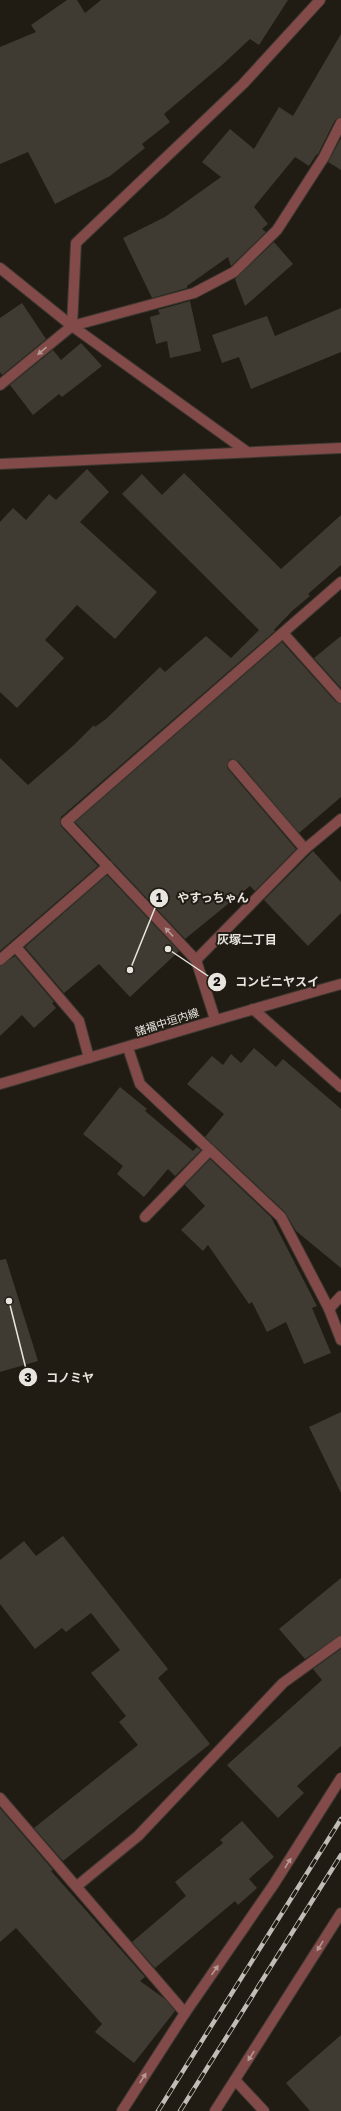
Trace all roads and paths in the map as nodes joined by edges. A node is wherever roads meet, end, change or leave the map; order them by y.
1 (320, 0) edge
2 (341, 123) edge
3 (0, 268) edge
4 (72, 326) junction
5 (0, 385) edge
6 (341, 448) edge
7 (246, 451) junction
8 (0, 464) edge
9 (341, 582) edge
10 (283, 633) junction
11 (341, 698) edge
12 (233, 765) dead end
13 (341, 819) edge
14 (305, 849) junction
15 (108, 866) junction
16 (16, 946) junction
17 (0, 960) edge
18 (196, 960) junction
19 (341, 984) edge
20 (254, 1009) junction
21 (215, 1019) junction
22 (128, 1048) junction
23 (89, 1058) junction
24 (0, 1084) edge
25 (341, 1087) edge
26 (210, 1150) junction
27 (145, 1217) dead end
28 (341, 1296) edge
29 (329, 1309) junction
30 (341, 1340) edge
31 (341, 1641) edge
32 (341, 1778) edge
33 (0, 1798) edge
34 (77, 1886) junction
35 (341, 1913) edge
36 (185, 2013) junction
37 (235, 2080) junction
38 (122, 2111) edge
39 (215, 2111) edge
40 (264, 2111) edge

1 - 4 street
2 - 4 street
3 - 4 street
4 -> 5 street
4 - 7 street
6 - 7 street
7 - 8 street
9 - 10 street
10 - 11 street
10 - 15 street
12 - 14 street
13 - 14 street
14 - 18 street
15 - 16 street
18 -> 15 street
16 - 17 street
16 - 23 street
18 - 21 street
19 - 20 street, 諸福中垣内線
20 - 21 street, 諸福中垣内線
20 - 25 street
21 - 22 street, 諸福中垣内線
22 - 23 street, 諸福中垣内線
22 - 26 street
23 - 24 street, 諸福中垣内線
26 - 27 street
26 - 29 street
28 - 29 street
29 - 30 street
31 - 34 street
36 -> 32 street
33 - 34 street
34 - 36 street
35 -> 37 street
38 -> 36 street
37 - 39 street
37 - 40 street

